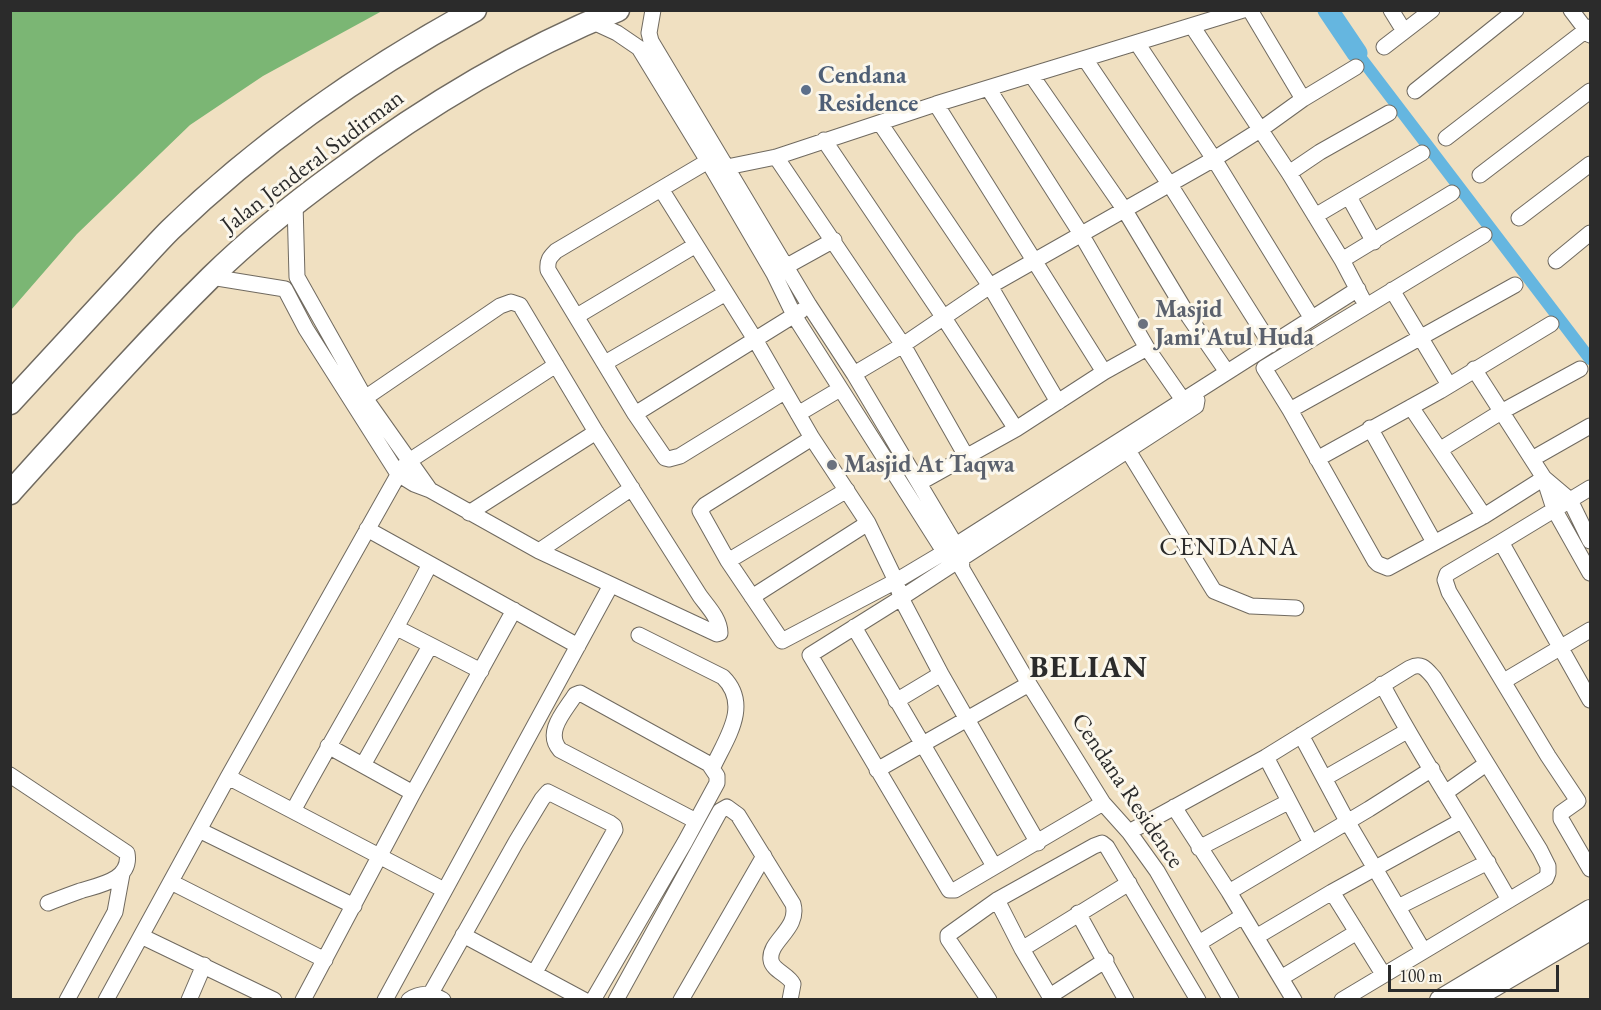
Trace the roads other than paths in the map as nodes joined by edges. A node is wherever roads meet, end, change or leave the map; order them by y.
1 (475, 10) edge
2 (618, 10) edge
3 (653, 10) edge
4 (1243, 10) edge
5 (1250, 10) edge
6 (1391, 10) edge
7 (1432, 10) edge
8 (1516, 10) edge
9 (1571, 10) edge
10 (591, 21) junction
11 (1192, 26) junction
12 (1404, 31) junction
13 (1589, 31) edge
14 (1137, 43) junction
15 (645, 45) junction
16 (1384, 47) dead end
17 (1085, 59) junction
18 (1356, 67) dead end
19 (1032, 76) junction
20 (988, 88) junction
21 (1415, 91) dead end
22 (1590, 91) edge
23 (1302, 99) junction
24 (936, 104) junction
25 (1389, 113) dead end
26 (880, 123) junction
27 (1260, 130) junction
28 (1446, 138) dead end
29 (824, 140) junction
30 (1422, 153) dead end
31 (776, 157) junction
32 (1214, 159) junction
33 (718, 161) junction
34 (1590, 164) edge
35 (1288, 173) junction
36 (1480, 176) dead end
37 (1170, 184) junction
38 (661, 189) junction
39 (1452, 193) dead end
40 (1349, 197) junction
41 (295, 203) junction
42 (1124, 209) junction
43 (1315, 216) junction
44 (1519, 218) dead end
45 (1590, 233) edge
46 (1081, 234) junction
47 (1484, 235) dead end
48 (834, 240) junction
49 (1374, 242) junction
50 (696, 245) junction
51 (1035, 260) junction
52 (1342, 260) junction
53 (1556, 261) dead end
54 (787, 266) junction
55 (211, 277) junction
56 (1515, 285) dead end
57 (990, 286) junction
58 (1358, 288) junction
59 (1392, 290) junction
60 (726, 293) junction
61 (809, 305) junction
62 (1366, 306) junction
63 (577, 316) junction
64 (795, 317) junction
65 (1311, 317) junction
66 (944, 318) junction
67 (1551, 324) dead end
68 (1421, 338) junction
69 (756, 341) junction
70 (903, 345) junction
71 (1271, 345) junction
72 (1147, 348) junction
73 (605, 363) junction
74 (556, 365) junction
75 (1474, 369) junction
76 (1580, 369) dead end
77 (1104, 372) junction
78 (1227, 372) junction
79 (854, 374) junction
80 (1449, 385) junction
81 (840, 388) junction
82 (784, 392) junction
83 (1188, 397) junction
84 (364, 398) junction
85 (1058, 402) junction
86 (10, 403) edge
87 (1411, 407) junction
88 (1290, 410) junction
89 (1502, 412) junction
90 (635, 414) junction
91 (798, 414) junction
92 (1590, 426) edge
93 (1370, 428) junction
94 (1016, 429) junction
95 (596, 432) junction
96 (812, 438) junction
97 (1125, 445) junction
98 (1441, 450) junction
99 (966, 456) junction
100 (1317, 459) junction
101 (1532, 459) junction
102 (408, 461) junction
103 (398, 474) junction
104 (1544, 478) junction
105 (919, 483) junction
106 (632, 488) junction
107 (1590, 488) edge
108 (430, 490) junction
109 (847, 490) junction
110 (10, 493) edge
111 (1569, 500) junction
112 (1554, 509) junction
113 (470, 513) junction
114 (1484, 516) junction
115 (868, 524) junction
116 (367, 529) junction
117 (1590, 541) edge
118 (1434, 542) junction
119 (1501, 542) junction
120 (539, 551) junction
121 (955, 558) junction
122 (728, 561) junction
123 (430, 564) junction
124 (1590, 573) edge
125 (896, 581) junction
126 (612, 585) junction
127 (752, 597) junction
128 (901, 598) junction
129 (1296, 608) dead end
130 (514, 610) junction
131 (854, 627) junction
132 (397, 628) junction
133 (1590, 630) edge
134 (639, 635) dead end
135 (430, 646) junction
136 (578, 646) junction
137 (1562, 647) junction
138 (481, 671) junction
139 (941, 674) junction
140 (1504, 681) junction
141 (1029, 684) junction
142 (1382, 684) junction
143 (1590, 700) edge
144 (896, 701) junction
145 (968, 719) junction
146 (1407, 731) junction
147 (1301, 735) junction
148 (923, 744) junction
149 (328, 746) junction
150 (1266, 757) junction
151 (1486, 764) junction
152 (363, 765) junction
153 (713, 767) junction
154 (1432, 769) junction
155 (877, 770) junction
156 (10, 775) edge
157 (228, 777) junction
158 (1325, 778) junction
159 (413, 793) junction
160 (1445, 794) junction
161 (1584, 798) edge
162 (1288, 802) junction
163 (1103, 803) junction
164 (1174, 807) junction
165 (293, 811) junction
166 (696, 821) junction
167 (1347, 821) junction
168 (1461, 821) junction
169 (199, 830) junction
170 (1129, 832) junction
171 (1038, 843) junction
172 (1311, 843) junction
173 (1199, 848) junction
174 (764, 856) junction
175 (380, 857) junction
176 (1588, 860) edge
177 (1488, 862) junction
178 (994, 866) junction
179 (1376, 868) junction
180 (122, 874) junction
181 (171, 882) junction
182 (1128, 883) junction
183 (444, 890) junction
184 (1228, 892) junction
185 (1332, 892) junction
186 (997, 900) junction
187 (1509, 900) junction
188 (48, 903) dead end
189 (354, 906) junction
190 (1398, 907) junction
191 (1590, 910) edge
192 (1078, 913) junction
193 (1243, 916) junction
194 (1590, 930) edge
195 (1357, 932) junction
196 (463, 935) junction
197 (141, 936) junction
198 (1256, 937) junction
199 (1199, 943) junction
200 (1022, 949) junction
201 (1423, 951) junction
202 (325, 960) junction
203 (1106, 960) junction
204 (204, 965) junction
205 (534, 972) junction
206 (1383, 974) junction
207 (1281, 978) junction
208 (1359, 995) edge
209 (437, 996) edge
210 (269, 998) edge
211 (1051, 998) edge
212 (67, 999) edge
213 (106, 999) edge
214 (189, 999) edge
215 (303, 999) edge
216 (386, 999) edge
217 (409, 999) edge
218 (584, 999) edge
219 (593, 999) edge
220 (616, 999) edge
221 (681, 999) edge
222 (790, 999) edge
223 (989, 999) edge
224 (1126, 999) edge
225 (1198, 999) edge
226 (1230, 999) edge
227 (1294, 999) edge
228 (1342, 999) edge
229 (1440, 999) edge
230 (1471, 999) edge

1 - 86 highway, Jalan Jenderal Sudirman
2 - 10 highway, Jalan Jenderal Sudirman
3 - 15 street
4 - 11 street
5 - 23 street
6 - 12 street
7 - 12 street
8 - 21 street
9 - 13 street
10 - 15 street
10 - 41 highway, Jalan Jenderal Sudirman
11 - 14 street
11 - 27 street
12 - 16 street
13 - 28 street
14 - 17 street
14 - 32 street
15 - 33 street
17 - 19 street
17 - 37 street
18 - 23 street
19 - 20 street
19 - 42 street
20 - 24 street
20 - 46 street
22 - 36 street
23 - 27 street
24 - 26 street
24 - 51 street
25 - 35 street
26 - 29 street
26 - 57 street
27 - 32 street
27 - 35 street
29 - 31 street
29 - 66 street
30 - 40 street
31 - 33 street
31 - 48 street
32 - 37 street
32 - 65 street
33 - 38 street
33 - 54 street
33 - 64 street
34 - 44 street
35 - 43 street
37 - 42 street
37 - 71 street
38 - 50 street
38 - 63 street
39 - 49 street
40 - 43 street
40 - 49 street
41 - 55 highway, Jalan Jenderal Sudirman
41 - 84 street
42 - 46 street
42 - 78 street
43 - 52 street
45 - 53 street
46 - 51 street
46 - 72 street
47 - 59 street
48 - 54 street
48 - 70 street
49 - 52 street
50 - 60 street
50 - 63 street
51 - 57 street
51 - 77 street
52 - 58 street
54 - 61 street
55 - 103 street
55 - 110 highway, Jalan Jenderal Sudirman
56 - 68 street
57 - 66 street
57 - 85 street
58 - 62 street
58 - 65 street
59 - 62 street
59 - 68 street
60 - 69 street
60 - 73 street
61 - 64 street
61 - 79 street
62 - 88 street
63 - 73 street
64 - 69 street
64 - 81 street
65 - 71 street
66 - 70 street
66 - 94 street
67 - 75 street
68 - 80 street
68 - 88 street
69 - 82 street
69 - 90 street
70 - 79 street
70 - 99 street
71 - 78 street
72 - 77 street
72 - 83 street
73 - 90 street
74 - 84 street
74 - 95 street
74 - 102 street
75 - 80 street
75 - 89 street
76 - 89 street
77 - 85 street
78 - 83 street
79 - 105 street
80 - 87 street
81 - 91 street
81 - 121 street
82 - 90 street
82 - 91 street
83 - 97 street
84 - 102 street
85 - 94 street
87 - 93 street
87 - 98 street
88 - 100 street
89 - 98 street
89 - 101 street
91 - 96 street
92 - 101 street
93 - 100 street
93 - 118 street
94 - 99 street
95 - 106 street
95 - 113 street
96 - 109 street
96 - 122 street
97 - 121 street
97 - 129 street
98 - 114 street
99 - 105 street
100 - 118 street
101 - 104 street
102 - 103 street
102 - 108 street
103 - 108 street
103 - 116 street
104 - 111 street
104 - 112 street
104 - 114 street
105 - 121 street
106 - 120 street
106 - 126 street
107 - 111 street
108 - 113 street
109 - 115 street
109 - 122 street
111 - 112 street
111 - 117 street
112 - 119 street
112 - 124 street
113 - 120 street
114 - 118 street
115 - 125 street
115 - 127 street
116 - 123 street
116 - 157 street
119 - 137 street
119 - 140 street
120 - 126 street
121 - 125 street
121 - 128 street
121 - 141 street, Cendana Residence
122 - 127 street
123 - 130 street
123 - 132 street
125 - 127 street
125 - 128 street
126 - 136 street
128 - 131 street
128 - 139 street
130 - 136 street
130 - 138 street
131 - 144 street
131 - 155 street
132 - 135 street
132 - 149 street
133 - 137 street
134 - 153 street
135 - 138 street
135 - 152 street
136 - 183 street
137 - 140 street
137 - 143 street
138 - 159 street
139 - 144 street
139 - 145 street
140 - 161 street
141 - 145 street
141 - 163 street, Cendana Residence
142 - 146 street
142 - 147 street
142 - 151 street
144 - 148 street
145 - 148 street
145 - 171 street
146 - 154 street
146 - 158 street
147 - 150 street
147 - 158 street
148 - 155 street
148 - 178 street
149 - 152 street
149 - 165 street
150 - 162 street
150 - 164 street
151 - 160 street
151 - 187 street
152 - 159 street
153 - 166 street
153 - 166 street
154 - 160 street
154 - 167 street
155 - 178 street
156 - 180 street
157 - 165 street
157 - 169 street
158 - 167 street
159 - 175 street
160 - 168 street
161 - 176 street
162 - 172 street
162 - 173 street
163 - 170 street, Cendana Residence
163 - 171 street
164 - 170 street
164 - 173 street
165 - 175 street
166 - 219 street
167 - 172 street
167 - 179 street
168 - 177 street
168 - 179 street
169 - 181 street
169 - 189 street
170 - 199 street, Cendana Residence
171 - 178 street
172 - 184 street
173 - 184 street
174 - 220 street
174 - 221 street
174 - 222 street
175 - 183 street
175 - 189 street
177 - 187 street
177 - 190 street
179 - 185 street
179 - 190 street
180 - 188 street
180 - 212 street
181 - 197 street
181 - 202 street
182 - 186 street
182 - 192 street
182 - 225 street
183 - 216 street
184 - 193 street
185 - 195 street
185 - 198 street
186 - 200 street
186 - 223 street
187 - 201 street
189 - 202 street
190 - 201 street
191 - 229 main road
192 - 200 street
192 - 203 street
193 - 198 street
193 - 199 street
194 - 230 main road
195 - 206 street
195 - 207 street
196 - 205 street
196 - 205 street
196 - 209 street
197 - 204 street
197 - 213 street
198 - 207 street
199 - 226 street, Cendana Residence
200 - 211 street
201 - 206 street
202 - 215 street
203 - 211 street
203 - 224 street
204 - 210 street
204 - 214 street
205 - 218 street
206 - 208 street
207 - 227 street
208 - 228 street
209 - 217 street

